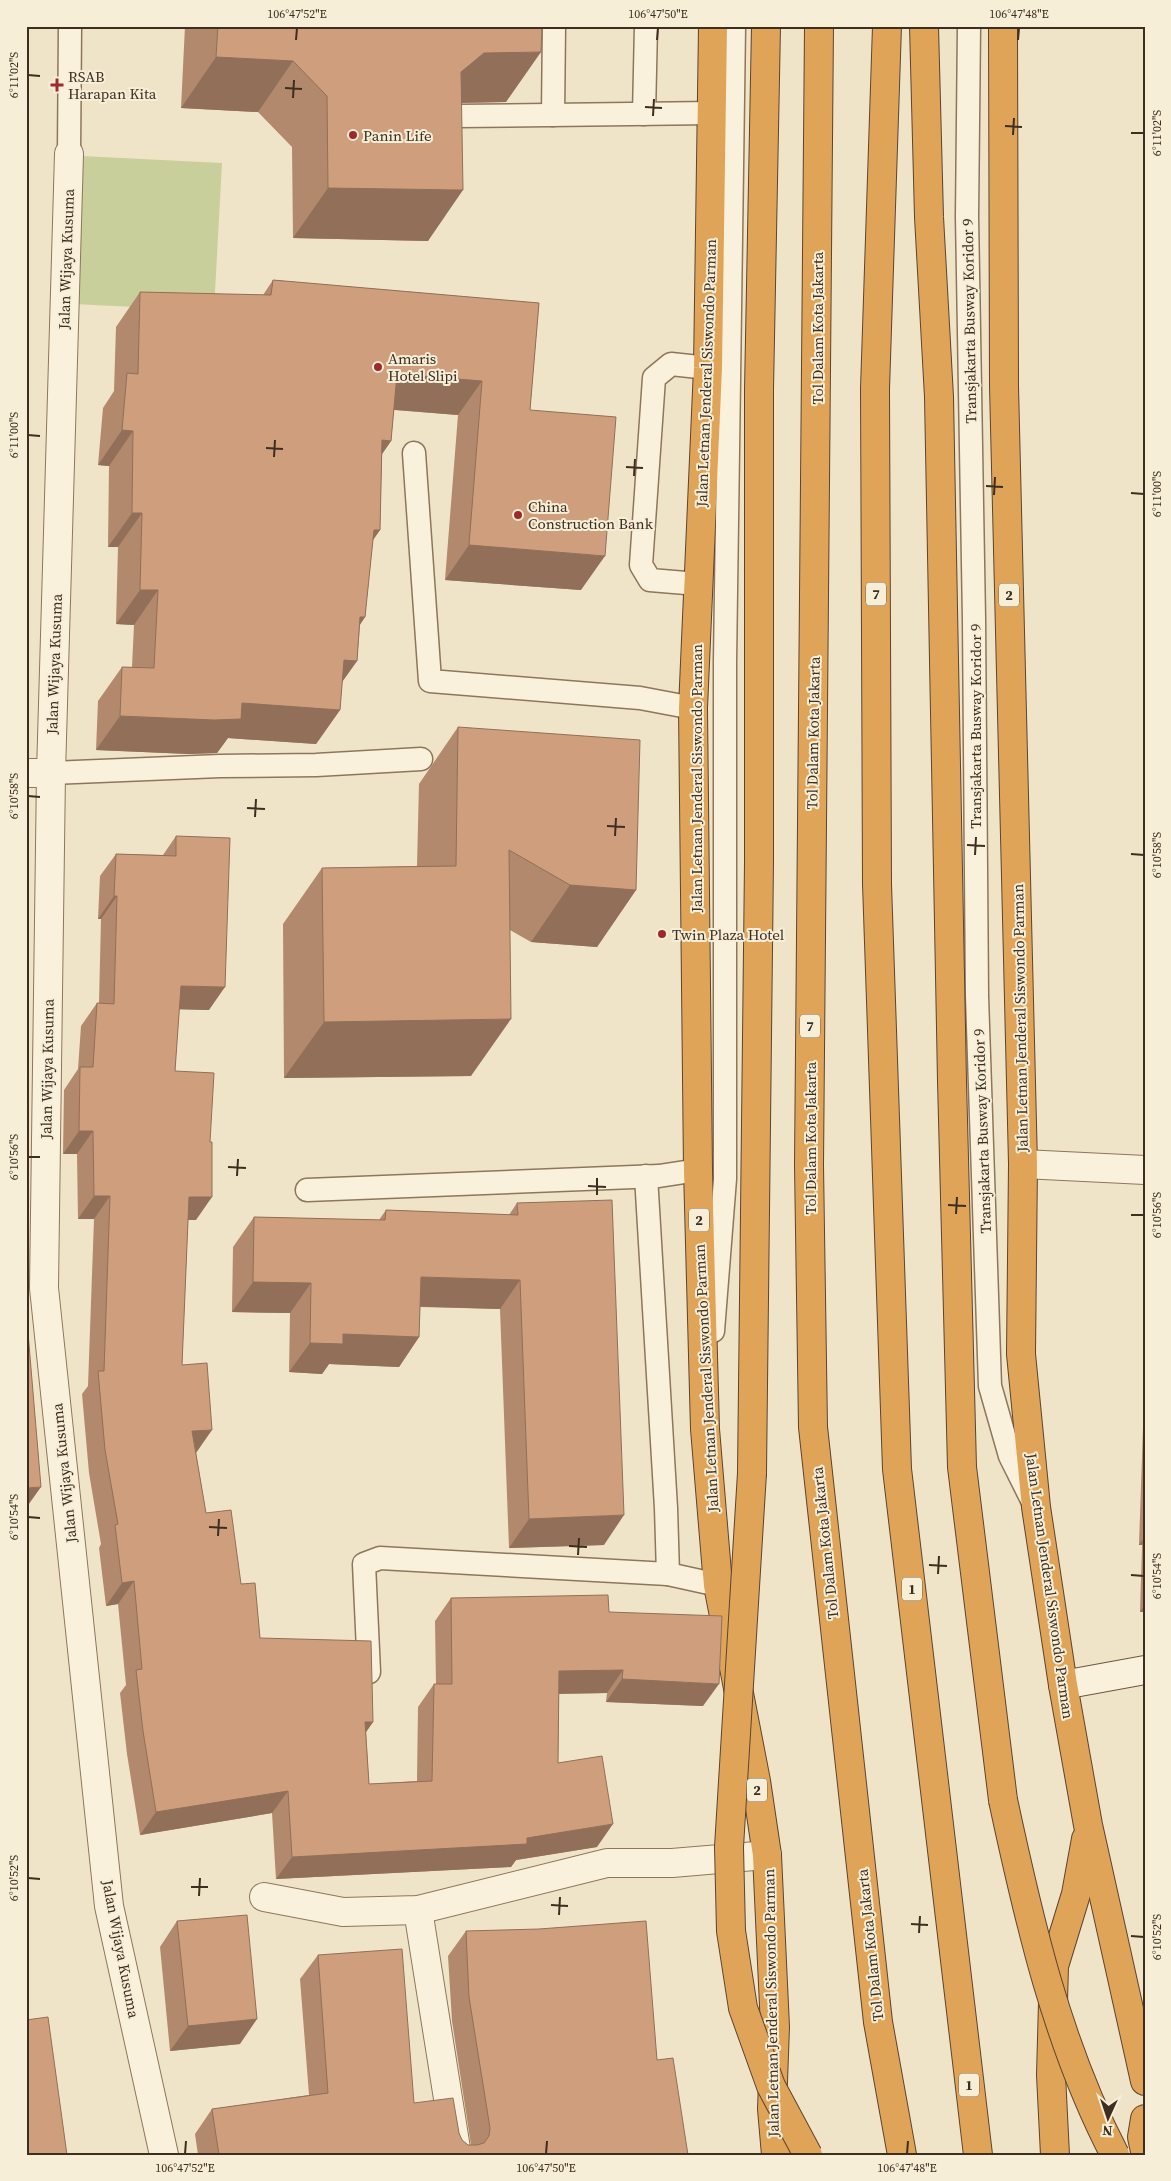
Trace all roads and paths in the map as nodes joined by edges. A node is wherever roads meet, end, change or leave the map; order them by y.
1 (70, 26) edge
2 (554, 26) edge
3 (646, 26) edge
4 (714, 26) edge
5 (734, 26) edge
6 (766, 26) edge
7 (819, 26) edge
8 (887, 26) edge
9 (924, 26) edge
10 (969, 26) edge
11 (1003, 26) edge
12 (712, 113) junction
13 (644, 114) junction
14 (553, 115) junction
15 (458, 116) edge
16 (68, 154) joint
17 (708, 368) junction
18 (414, 453) dead end
19 (698, 584) junction
20 (693, 708) junction
21 (421, 760) dead end
22 (39, 773) edge
23 (885, 1161) joint
24 (1023, 1164) junction
25 (698, 1170) junction
26 (1145, 1170) edge
27 (646, 1176) junction
28 (307, 1190) dead end
29 (35, 1288) edge
30 (705, 1429) junction
31 (1036, 1507) junction
32 (668, 1574) junction
33 (718, 1585) junction
34 (1145, 1670) edge
35 (1063, 1685) junction
36 (369, 1690) edge
37 (1088, 1825) junction
38 (767, 1855) junction
39 (264, 1897) dead end
40 (418, 1910) junction
41 (1145, 2081) edge
42 (1145, 2118) edge
43 (1145, 2151) edge
44 (164, 2155) edge
45 (457, 2155) edge
46 (776, 2155) edge
47 (808, 2155) edge
48 (902, 2155) edge
49 (978, 2155) edge
50 (1055, 2155) edge
51 (1115, 2155) edge

1 - 16 lane
2 - 14 lane
3 - 13 lane
4 - 12 highway, Jalan Letnan Jenderal Siswondo Parman / 2
5 - 30 lane
6 - 47 highway, bridge
7 - 48 highway, Tol Dalam Kota Jakarta / 7
8 - 23 highway, 7
9 - 51 highway, bridge
10 - 31 lane, Transjakarta Busway Koridor 9
11 - 24 highway, Jalan Letnan Jenderal Siswondo Parman / 2
12 - 13 lane
12 - 17 highway, Jalan Letnan Jenderal Siswondo Parman / 2
13 - 14 lane
14 - 15 lane
16 - 22 street, Jalan Wijaya Kusuma
17 - 19 highway, Jalan Letnan Jenderal Siswondo Parman / 2
17 - 19 lane
18 - 20 lane
19 - 20 highway, Jalan Letnan Jenderal Siswondo Parman / 2
20 - 25 highway, Jalan Letnan Jenderal Siswondo Parman / 2
21 - 22 lane
22 - 29 street, Jalan Wijaya Kusuma
23 - 49 highway, 1
24 - 26 street
24 - 31 highway, Jalan Letnan Jenderal Siswondo Parman / 2
25 - 27 lane
25 - 30 highway, Jalan Letnan Jenderal Siswondo Parman / 2
27 - 28 lane
27 - 32 lane
29 - 44 street, Jalan Wijaya Kusuma
30 - 33 highway, Jalan Letnan Jenderal Siswondo Parman / 2
31 - 35 highway, Jalan Letnan Jenderal Siswondo Parman / 2
32 - 33 lane
32 - 36 lane
33 - 38 highway, Jalan Letnan Jenderal Siswondo Parman / 2
34 - 35 street
35 - 37 highway, Jalan Letnan Jenderal Siswondo Parman / 2
37 - 41 highway, Jalan Letnan Jenderal Siswondo Parman / 2
37 - 50 highway, Jalan Letnan Jenderal Siswondo Parman / 2
38 - 40 street
38 - 46 highway, Jalan Letnan Jenderal Siswondo Parman / 2
39 - 40 street
40 - 45 street
42 - 43 highway

